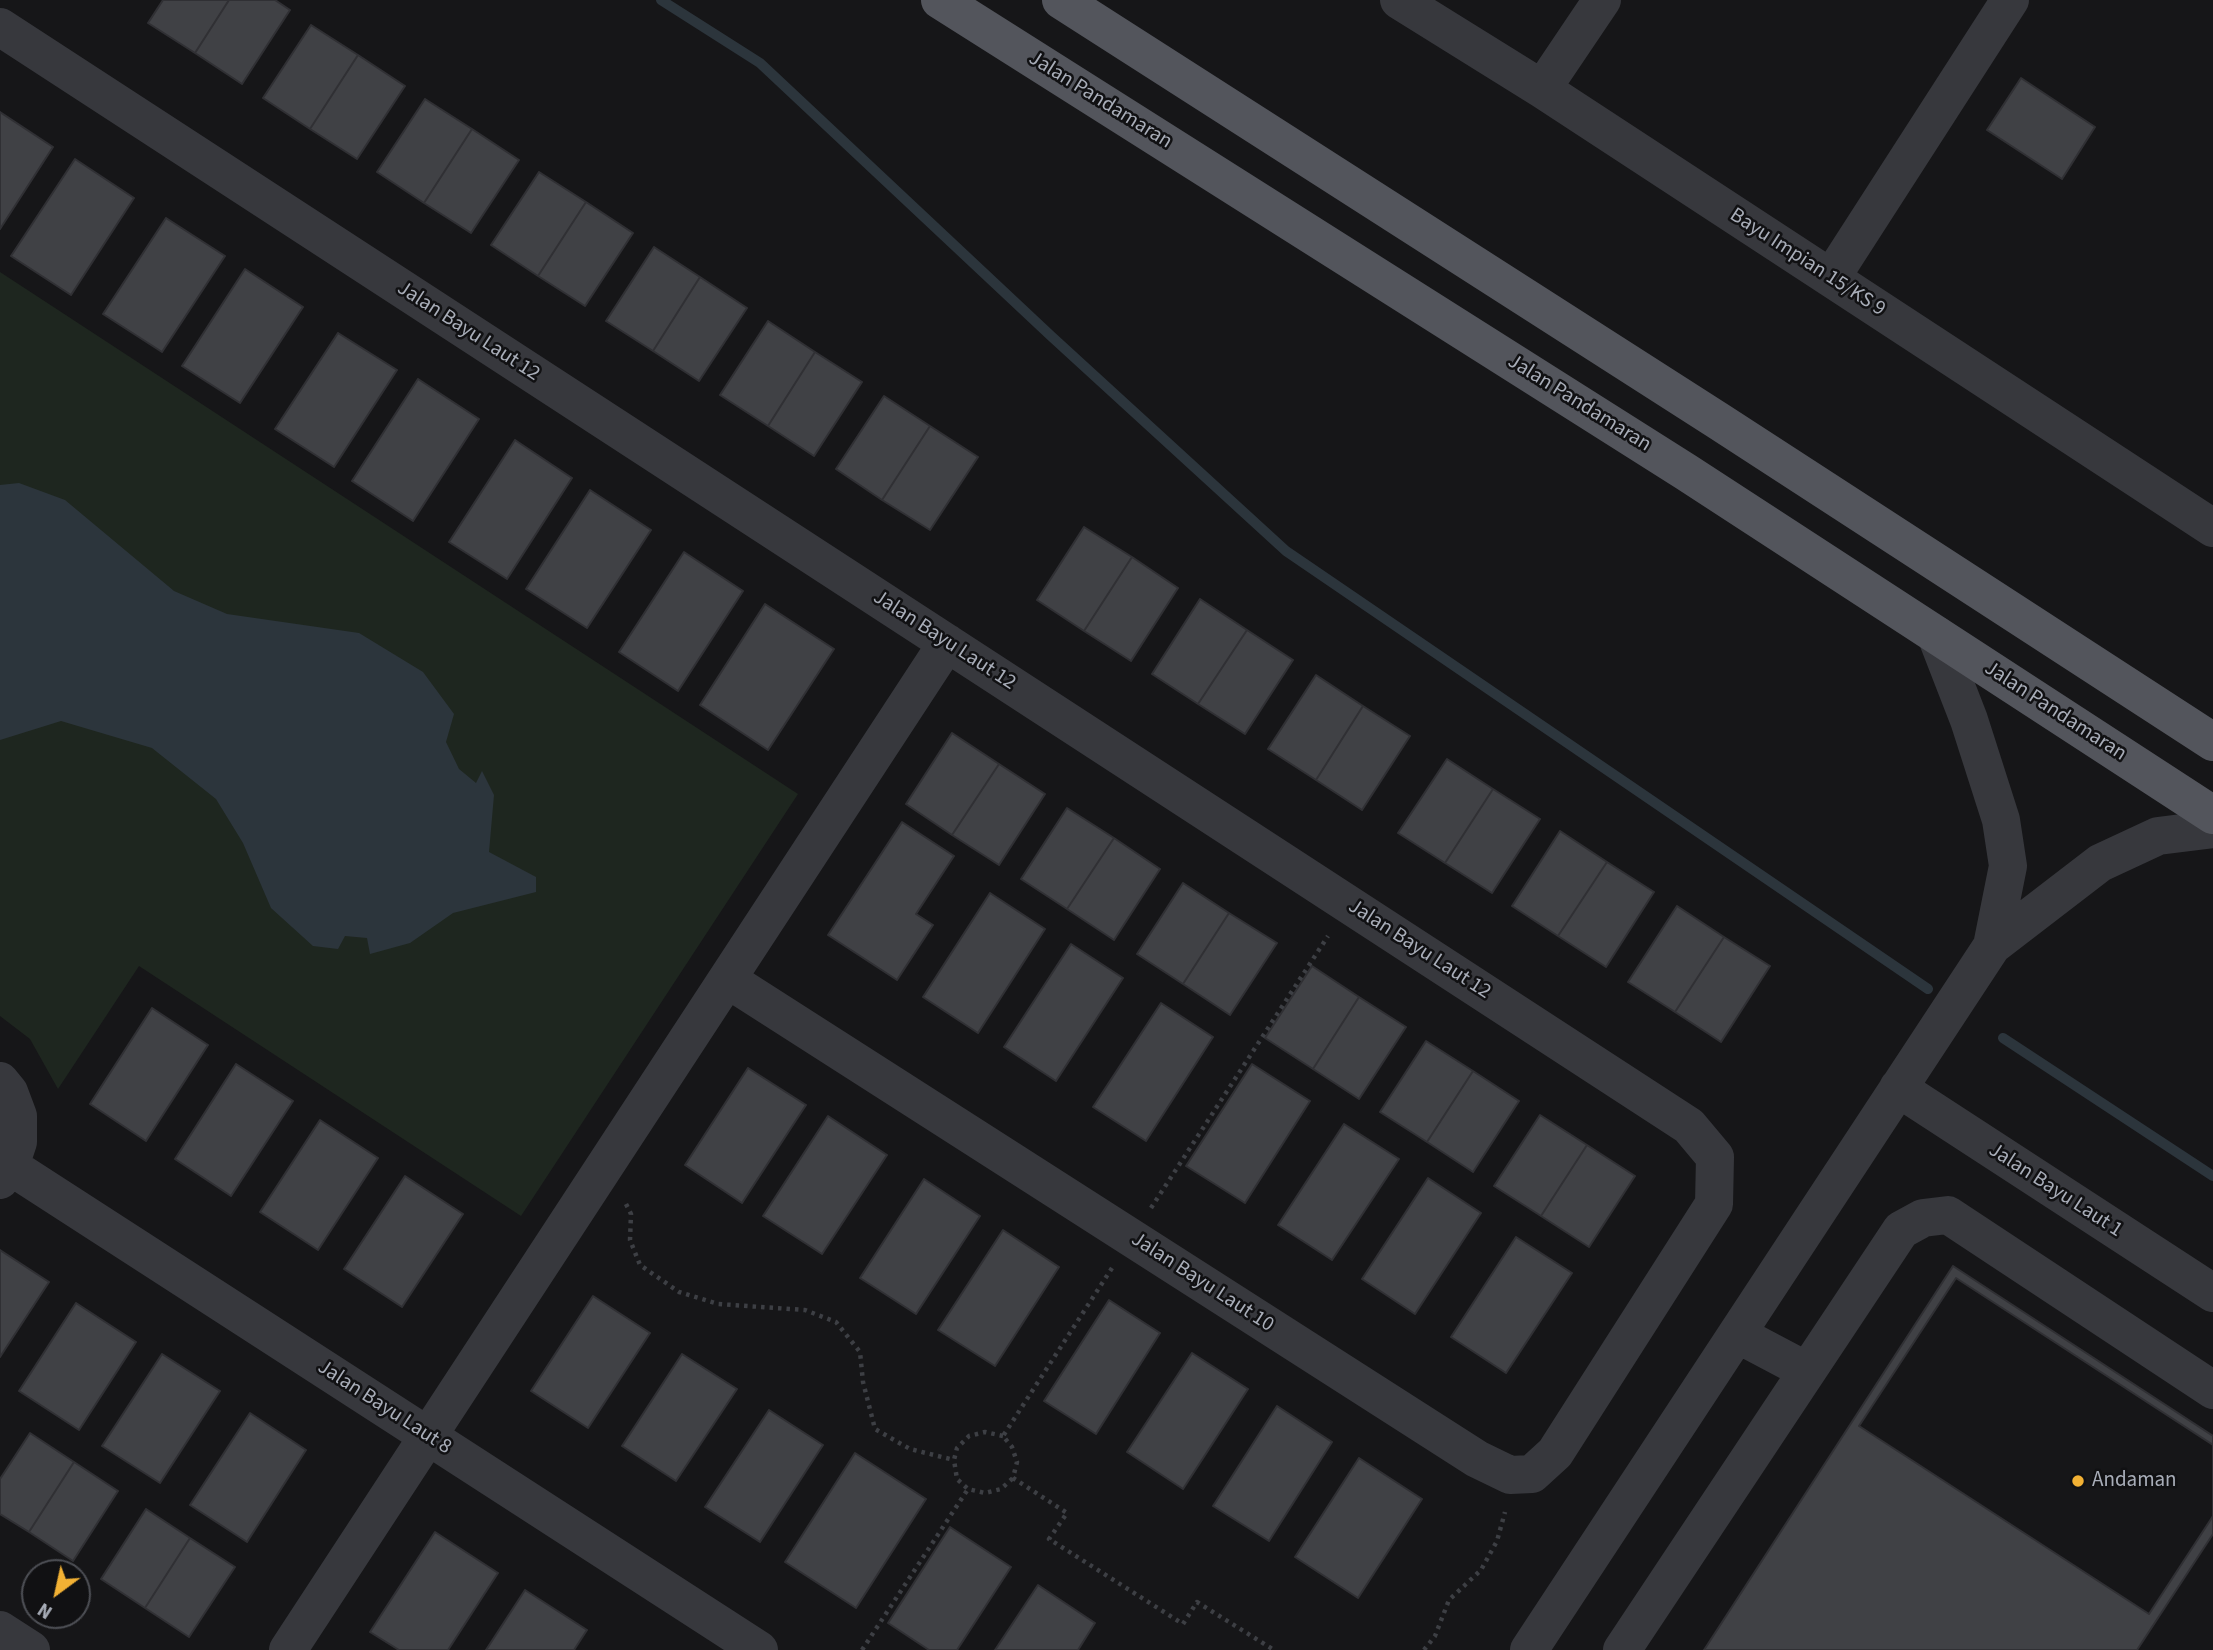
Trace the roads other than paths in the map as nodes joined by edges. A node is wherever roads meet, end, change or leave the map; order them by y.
1 (940, 0) edge
2 (1061, 0) edge
3 (1399, 0) edge
4 (1602, 0) edge
5 (2010, 0) edge
6 (0, 27) edge
7 (1542, 89) junction
8 (1831, 278) junction
9 (2213, 528) edge
10 (1936, 635) junction
11 (947, 643) junction
12 (2213, 742) edge
13 (2213, 815) edge
14 (2213, 829) edge
15 (1992, 946) junction
16 (727, 979) junction
17 (0, 1081) edge
18 (1898, 1088) junction
19 (5, 1173) edge
20 (2213, 1293) edge
21 (1737, 1334) junction
22 (1807, 1371) junction
23 (2211, 1384) edge
24 (428, 1436) junction
25 (1510, 1475) joint
26 (0, 1630) edge
27 (31, 1650) edge
28 (288, 1650) edge
29 (759, 1650) edge
30 (1529, 1650) edge
31 (1622, 1650) edge

1 - 10 main road, Jalan Pandamaran
2 - 12 main road
3 - 7 street, Bayu Impian 15/KS 9
4 - 7 street
5 - 8 street
6 - 11 street, Jalan Bayu Laut 12
7 - 8 street, Bayu Impian 15/KS 9
8 - 9 street, Bayu Impian 15/KS 9
10 - 13 main road, Jalan Pandamaran
10 - 15 street
11 - 16 street
11 - 25 street, Jalan Bayu Laut 12
14 - 15 street
15 - 18 street
16 - 24 street
16 - 25 street, Jalan Bayu Laut 10
17 - 19 street
18 - 20 street, Jalan Bayu Laut 1
18 - 21 street
19 - 24 street, Jalan Bayu Laut 8
21 - 22 street
21 - 30 street
22 - 23 street
22 - 31 street
24 - 28 street
24 - 29 street, Jalan Bayu Laut 8
26 - 27 street

